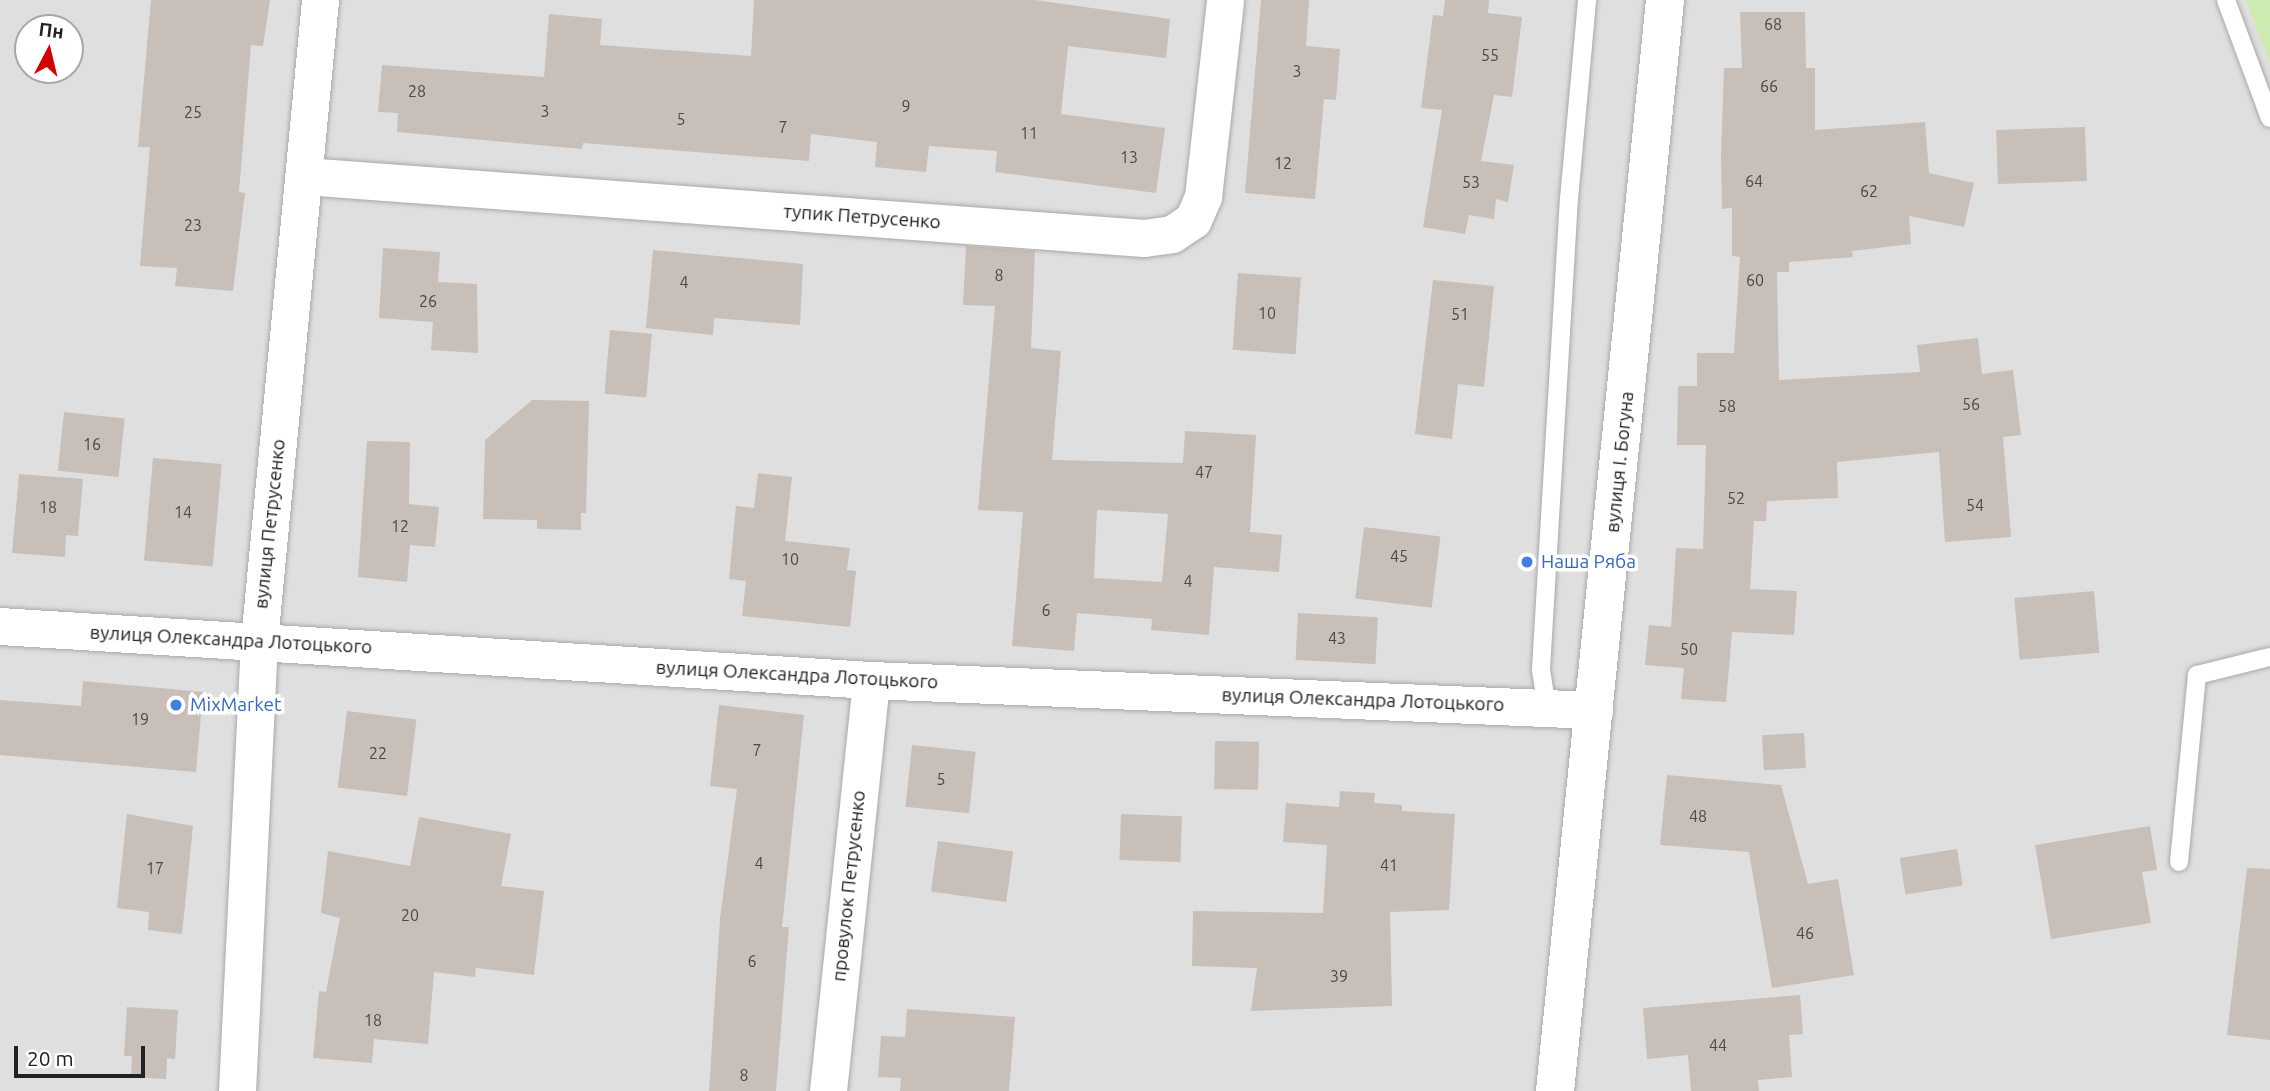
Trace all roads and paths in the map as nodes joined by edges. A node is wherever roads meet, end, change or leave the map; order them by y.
1 (320, 0) edge
2 (1225, 0) edge
3 (1587, 0) edge
4 (1665, 0) edge
5 (2226, 0) edge
6 (2270, 118) edge
7 (304, 176) junction
8 (0, 626) edge
9 (259, 641) junction
10 (2270, 657) edge
11 (871, 680) junction
12 (1547, 708) junction
13 (1594, 710) junction
14 (2179, 862) dead end
15 (237, 1091) edge
16 (828, 1091) edge
17 (1555, 1091) edge

1 - 7 street, вулиця Петрусенко
2 - 7 street, тупик Петрусенко
3 - 12 lane
4 - 13 street, вулиця І. Богуна
5 - 6 lane
7 - 9 street, вулиця Петрусенко
8 - 9 street, вулиця Олександра Лотоцького
9 - 11 street, вулиця Олександра Лотоцького
9 - 15 street, вулиця Петрусенко
10 - 14 lane
11 - 12 street, вулиця Олександра Лотоцького
11 - 16 street, провулок Петрусенко
12 - 13 street, вулиця Олександра Лотоцького
13 - 17 street, вулиця І. Богуна

